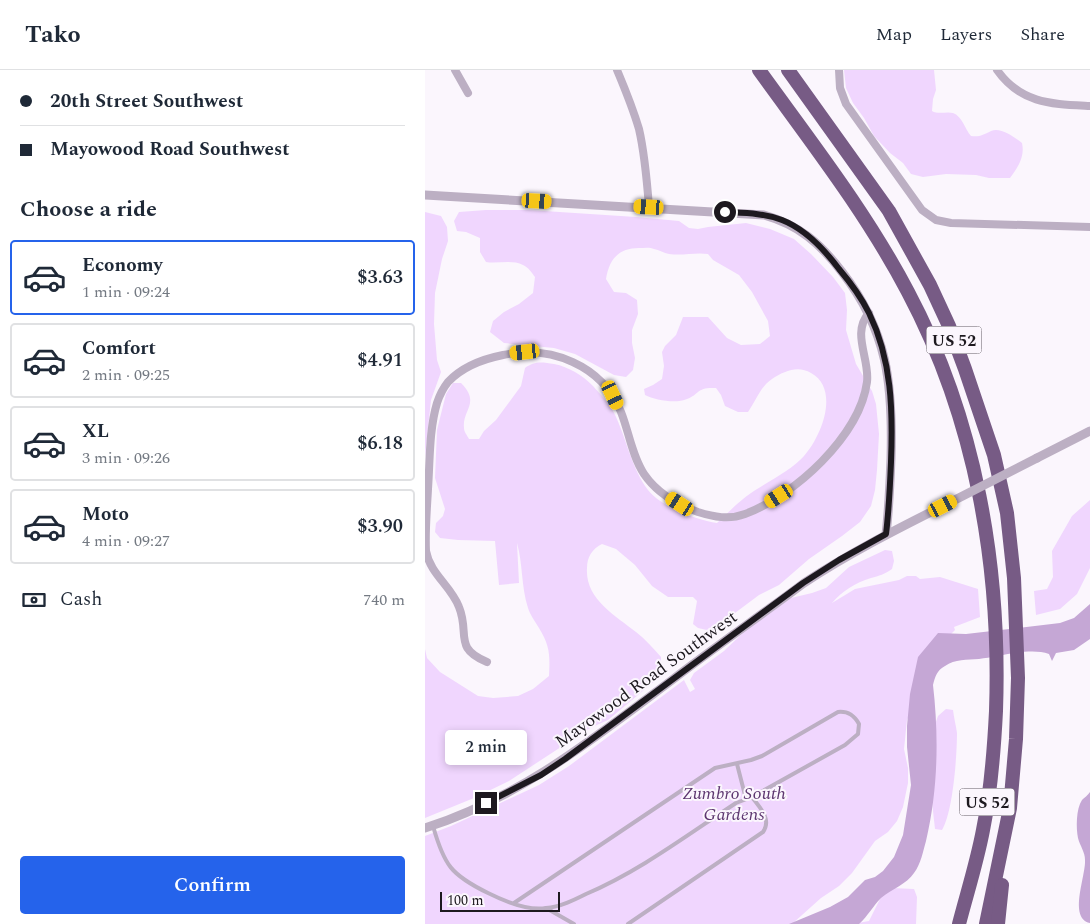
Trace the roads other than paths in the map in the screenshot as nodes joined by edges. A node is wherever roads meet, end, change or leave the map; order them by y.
1 (455, 70) edge
2 (617, 70) edge
3 (759, 70) edge
4 (788, 70) edge
5 (839, 70) edge
6 (997, 70) edge
7 (468, 93) dead end
8 (1090, 106) edge
9 (425, 195) edge
10 (649, 207) junction
11 (1090, 227) edge
12 (869, 313) junction
13 (1090, 431) edge
14 (886, 534) junction
15 (487, 662) dead end
16 (737, 764) junction
17 (751, 797) junction
18 (746, 799) junction
19 (1010, 808) junction
20 (429, 827) edge
21 (973, 872) junction
22 (514, 903) junction
23 (546, 908) junction
24 (574, 924) edge
25 (628, 924) edge
26 (954, 924) edge
27 (959, 924) edge
28 (986, 924) edge
29 (998, 924) edge

1 - 7 street
2 - 10 street
3 - 21 highway, US 52
4 - 19 highway, US 52
5 - 11 street
6 - 8 street
9 - 10 street
10 - 12 street
12 - 14 street
12 - 15 street
13 - 14 street, Mayowood Road Southwest, bridge
14 - 20 street, Mayowood Road Southwest
16 - 17 lane
16 - 18 lane
16 - 22 lane
17 - 18 lane
17 - 25 lane
18 - 23 lane
19 - 28 highway, US 52
19 - 29 highway
20 - 22 lane
21 - 26 highway
21 - 27 highway, US 52
22 - 23 lane
23 - 24 lane

